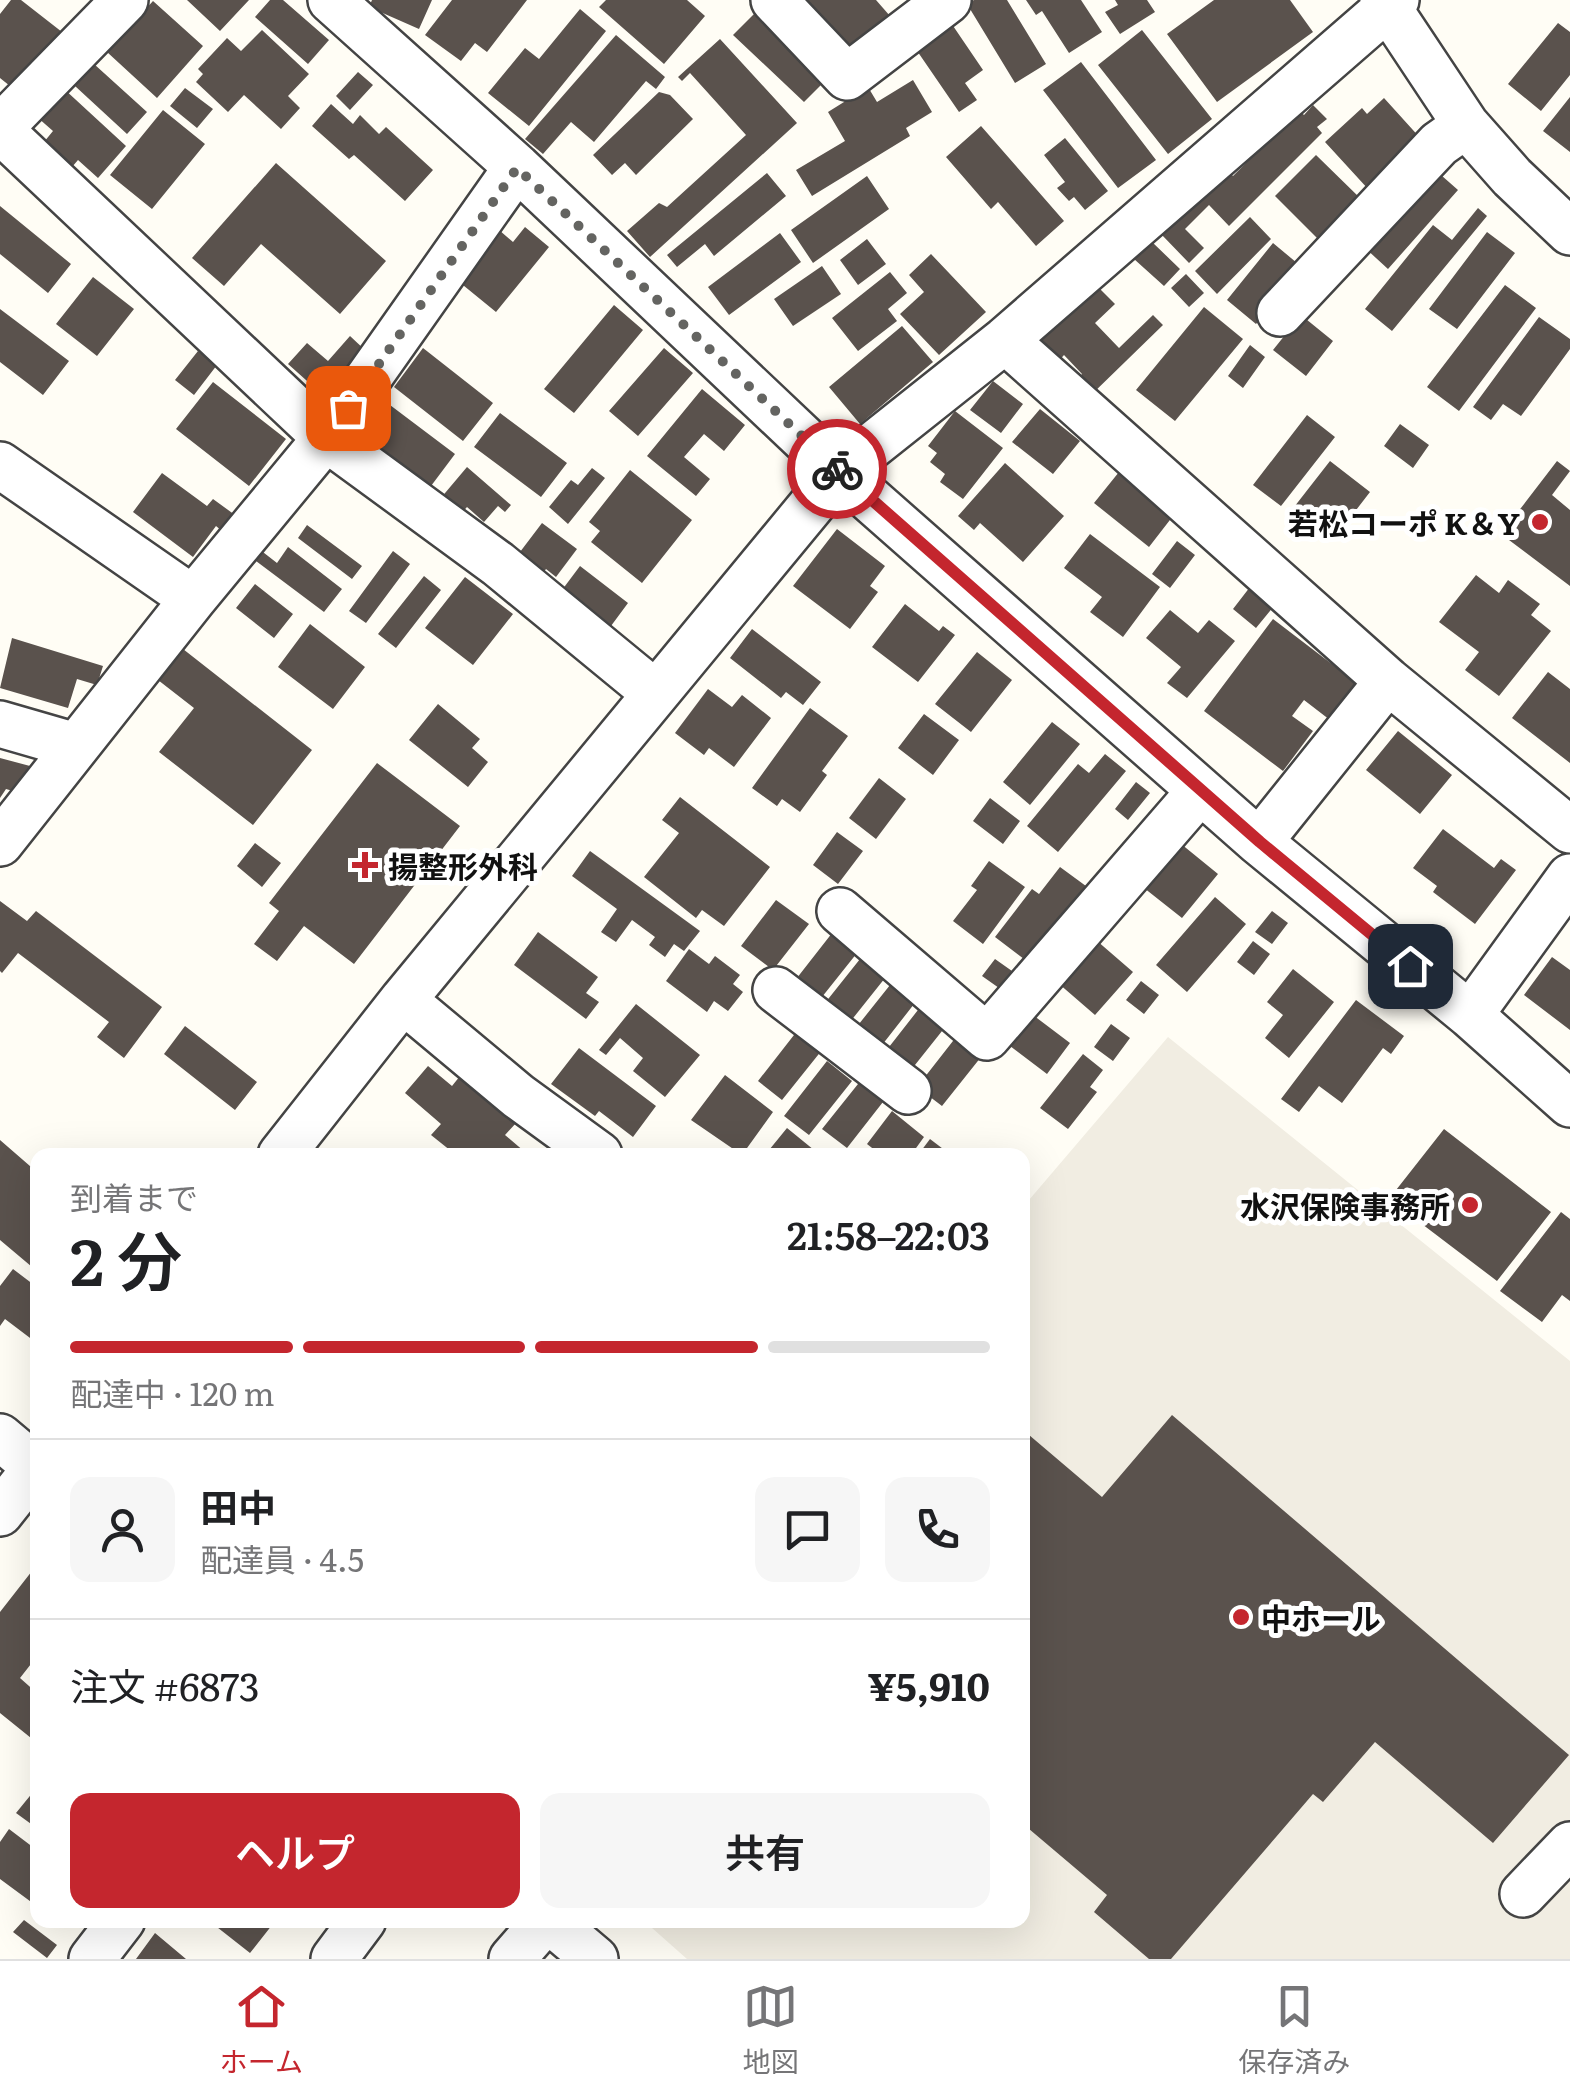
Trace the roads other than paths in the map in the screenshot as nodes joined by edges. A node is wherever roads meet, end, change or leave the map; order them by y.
1 (125, 0) edge
2 (774, 0) edge
3 (948, 0) edge
4 (1388, 2) edge
5 (344, 5) edge
6 (1466, 124) junction
7 (0, 129) edge
8 (517, 168) junction
9 (1570, 232) edge
10 (1280, 313) dead end
11 (1005, 340) junction
12 (326, 438) junction
13 (0, 465) edge
14 (839, 472) junction
15 (193, 599) junction
16 (1388, 681) junction
17 (655, 694) junction
18 (0, 724) edge
19 (76, 746) junction
20 (1200, 791) junction
21 (1570, 830) edge
22 (1260, 842) junction
23 (0, 843) edge
24 (1570, 877) edge
25 (840, 911) dead end
26 (776, 990) dead end
27 (403, 1000) junction
28 (1470, 1015) junction
29 (908, 1091) dead end
30 (1570, 1104) edge
31 (287, 1148) edge
32 (589, 1148) edge
33 (0, 1436) edge
34 (30, 1461) edge
35 (30, 1476) edge
36 (0, 1513) edge
37 (1570, 1846) edge
38 (1523, 1894) dead end
39 (116, 1928) edge
40 (357, 1928) edge
41 (541, 1928) edge
42 (558, 1928) edge
43 (92, 1959) edge
44 (334, 1959) edge
45 (512, 1959) edge
46 (595, 1959) edge

1 - 7 street
2 - 3 street
4 - 6 street
4 - 11 street
5 - 8 street
6 - 9 street
6 - 10 street
7 - 12 street
8 - 12 street
8 - 14 street
11 - 14 street
11 - 16 street
12 - 15 street
12 - 17 street
13 - 15 street
14 - 17 street
14 - 20 street
15 - 19 street
16 - 21 street
16 - 22 street
17 - 27 street
18 - 19 street
19 - 23 street
20 - 22 street
20 - 25 street
22 - 28 street
24 - 28 street
26 - 29 street
27 - 31 street
27 - 32 street
28 - 30 street
33 - 34 street
35 - 36 street
37 - 38 street
39 - 43 street
40 - 44 street
41 - 45 street
42 - 46 street

